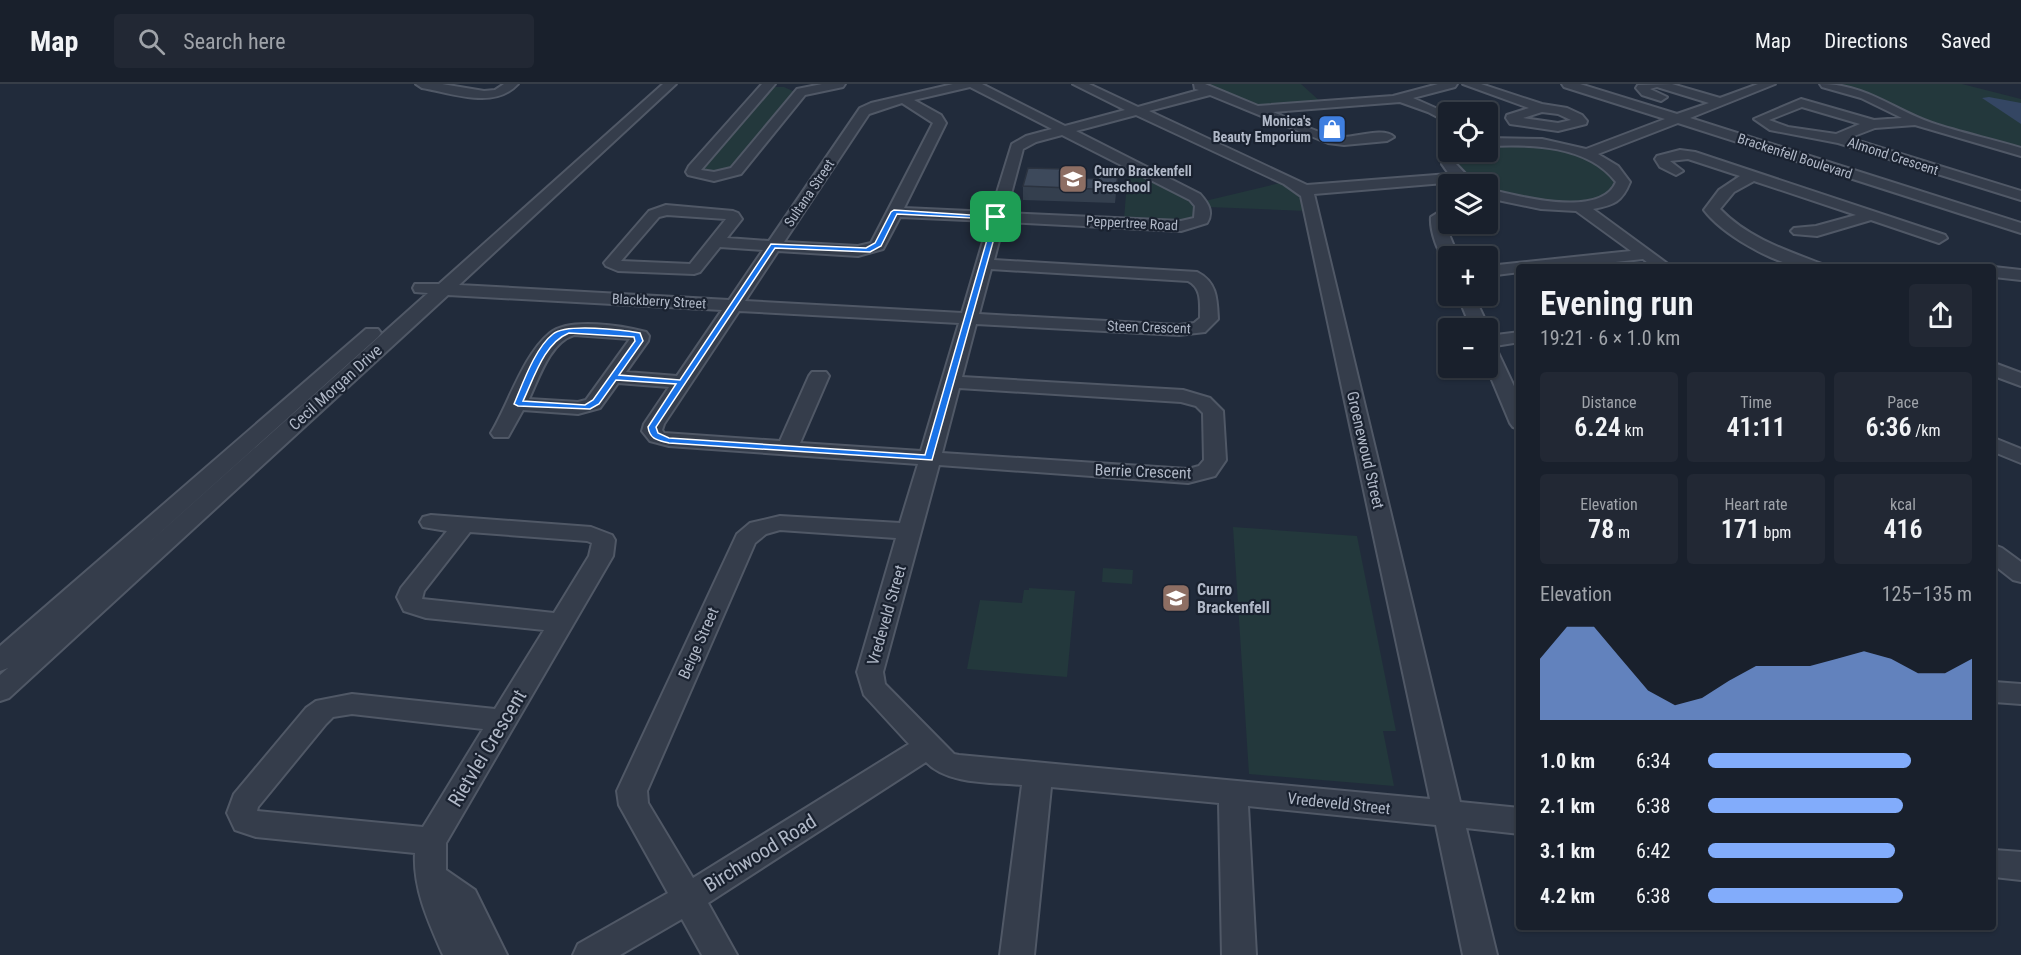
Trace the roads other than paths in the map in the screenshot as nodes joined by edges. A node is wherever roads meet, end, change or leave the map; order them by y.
1 (422, 84) edge
2 (512, 84) edge
3 (655, 84) edge
4 (670, 84) edge
5 (770, 84) edge
6 (839, 84) edge
7 (968, 84) edge
8 (973, 84) edge
9 (1079, 84) edge
10 (1194, 84) edge
11 (1450, 84) edge
12 (1469, 84) edge
13 (1568, 84) edge
14 (1742, 84) edge
15 (1826, 84) edge
16 (1625, 86) dead end
17 (1648, 86) edge
18 (1763, 86) edge
19 (791, 88) edge
20 (1211, 91) junction
21 (1660, 91) edge
22 (903, 99) junction
23 (1403, 99) junction
24 (1720, 102) junction
25 (1535, 106) dead end
26 (1257, 110) junction
27 (1137, 111) junction
28 (1438, 114) edge
29 (1678, 119) junction
30 (1915, 121) junction
31 (1873, 124) junction
32 (1065, 130) junction
33 (1388, 137) dead end
34 (1841, 139) junction
35 (1498, 142) edge
36 (2021, 152) edge
37 (1584, 154) junction
38 (1449, 162) edge
39 (1676, 171) dead end
40 (1458, 174) edge
41 (1753, 176) junction
42 (1438, 182) edge
43 (1304, 190) junction
44 (1498, 195) edge
45 (2021, 196) edge
46 (1579, 206) junction
47 (894, 212) junction
48 (1870, 216) junction
49 (996, 217) junction
50 (2021, 228) edge
51 (1799, 231) dead end
52 (1939, 238) dead end
53 (716, 242) junction
54 (773, 246) junction
55 (1645, 254) junction
56 (457, 257) dead end
57 (983, 264) junction
58 (1550, 264) edge
59 (1660, 264) edge
60 (1808, 264) edge
61 (1516, 268) edge
62 (1498, 270) edge
63 (1996, 272) edge
64 (2021, 275) edge
65 (442, 280) junction
66 (422, 288) joint
67 (734, 305) junction
68 (968, 318) junction
69 (1516, 338) edge
70 (1498, 340) edge
71 (1498, 370) edge
72 (1996, 370) edge
73 (819, 375) dead end
74 (613, 377) junction
75 (2018, 377) edge
76 (682, 382) junction
77 (951, 382) junction
78 (518, 404) junction
79 (1516, 411) edge
80 (501, 434) dead end
81 (1996, 445) edge
82 (787, 448) junction
83 (2021, 457) edge
84 (929, 458) junction
85 (431, 522) dead end
86 (464, 525) junction
87 (910, 531) junction
88 (1996, 555) edge
89 (2021, 574) edge
90 (561, 623) junction
91 (0, 661) edge
92 (0, 691) edge
93 (1996, 692) edge
94 (2021, 694) edge
95 (503, 721) junction
96 (928, 746) junction
97 (1038, 774) junction
98 (1233, 792) junction
99 (1448, 815) junction
100 (1516, 821) edge
101 (431, 841) junction
102 (1996, 864) edge
103 (2021, 866) edge
104 (432, 877) junction
105 (687, 899) junction
106 (460, 955) edge
107 (490, 955) edge
108 (590, 955) edge
109 (720, 955) edge
110 (1017, 955) edge
111 (1239, 955) edge
112 (1480, 955) edge

1 - 2 street
3 - 56 street
4 - 65 street, Cecil Morgan Drive
5 - 19 street
5 - 19 street
6 - 19 street
7 - 22 street, Sultana Street
8 - 32 street, Peppertree Road
9 - 27 street
10 - 20 street
11 - 23 street
12 - 25 street
13 - 29 street, Brackenfell Boulevard
14 - 18 street
15 - 30 street
16 - 17 street
17 - 21 street
18 - 24 street
20 - 26 street
20 - 27 street, Vredeveld Street
21 - 24 street
22 - 47 street
22 - 54 street, Sultana Street
23 - 26 street
23 - 28 street
24 - 29 street
26 - 33 street
27 - 32 street, Vredeveld Street
27 - 43 street
29 - 37 street
29 - 50 street, Brackenfell Boulevard
30 - 31 street, Almond Crescent
30 - 36 street
31 - 34 street, Almond Crescent
31 - 34 street
32 - 49 street, Vredeveld Street
32 - 49 street, Peppertree Road
34 - 45 street, Almond Crescent
35 - 37 street
37 - 46 street
38 - 40 street
39 - 41 street
41 - 48 street
41 - 60 street
42 - 43 street
43 - 99 street, Groenewoud Street
44 - 46 street
46 - 55 street
47 - 49 street, Peppertree Road
47 - 54 street
48 - 51 street
48 - 52 street
49 - 57 street, Vredeveld Street
53 - 53 street
53 - 54 street
54 - 67 street, Sultana Street
55 - 58 street
55 - 59 street
57 - 68 street, Vredeveld Street
57 - 68 street, Steen Crescent
61 - 62 street
63 - 64 street
65 - 66 street, Blackberry Street
65 - 67 street, Blackberry Street
65 - 92 street, Cecil Morgan Drive
66 - 91 street, Cecil Morgan Drive
67 - 68 street, Blackberry Street
67 - 76 street, Sultana Street
68 - 77 street, Vredeveld Street
69 - 70 street
71 - 79 street
72 - 75 street
73 - 82 street
74 - 76 street
74 - 78 street
74 - 78 street
76 - 82 street, Sultana Street
77 - 84 street, Vredeveld Street
77 - 84 street, Berrie Crescent
78 - 80 street
81 - 83 street
82 - 84 street, Sultana Street
84 - 87 street, Vredeveld Street
85 - 86 street, Rietvlei Crescent
86 - 90 street, Rietvlei Crescent
86 - 90 street
87 - 96 street, Vredeveld Street
87 - 105 street, Beige Street
88 - 89 street
90 - 95 street, Rietvlei Crescent
93 - 94 street
95 - 101 street, Rietvlei Crescent
95 - 101 street
96 - 97 street, Vredeveld Street
96 - 105 street, Birchwood Road
97 - 98 street, Vredeveld Street
97 - 110 street
98 - 99 street, Vredeveld Street
98 - 111 street
99 - 100 street, Vredeveld Street
99 - 112 street, Groenewoud Street
101 - 104 street, Rietvlei Crescent
102 - 103 street
104 - 106 street, Rietvlei Crescent
104 - 107 street
105 - 108 street, Birchwood Road
105 - 109 street, Beige Street

